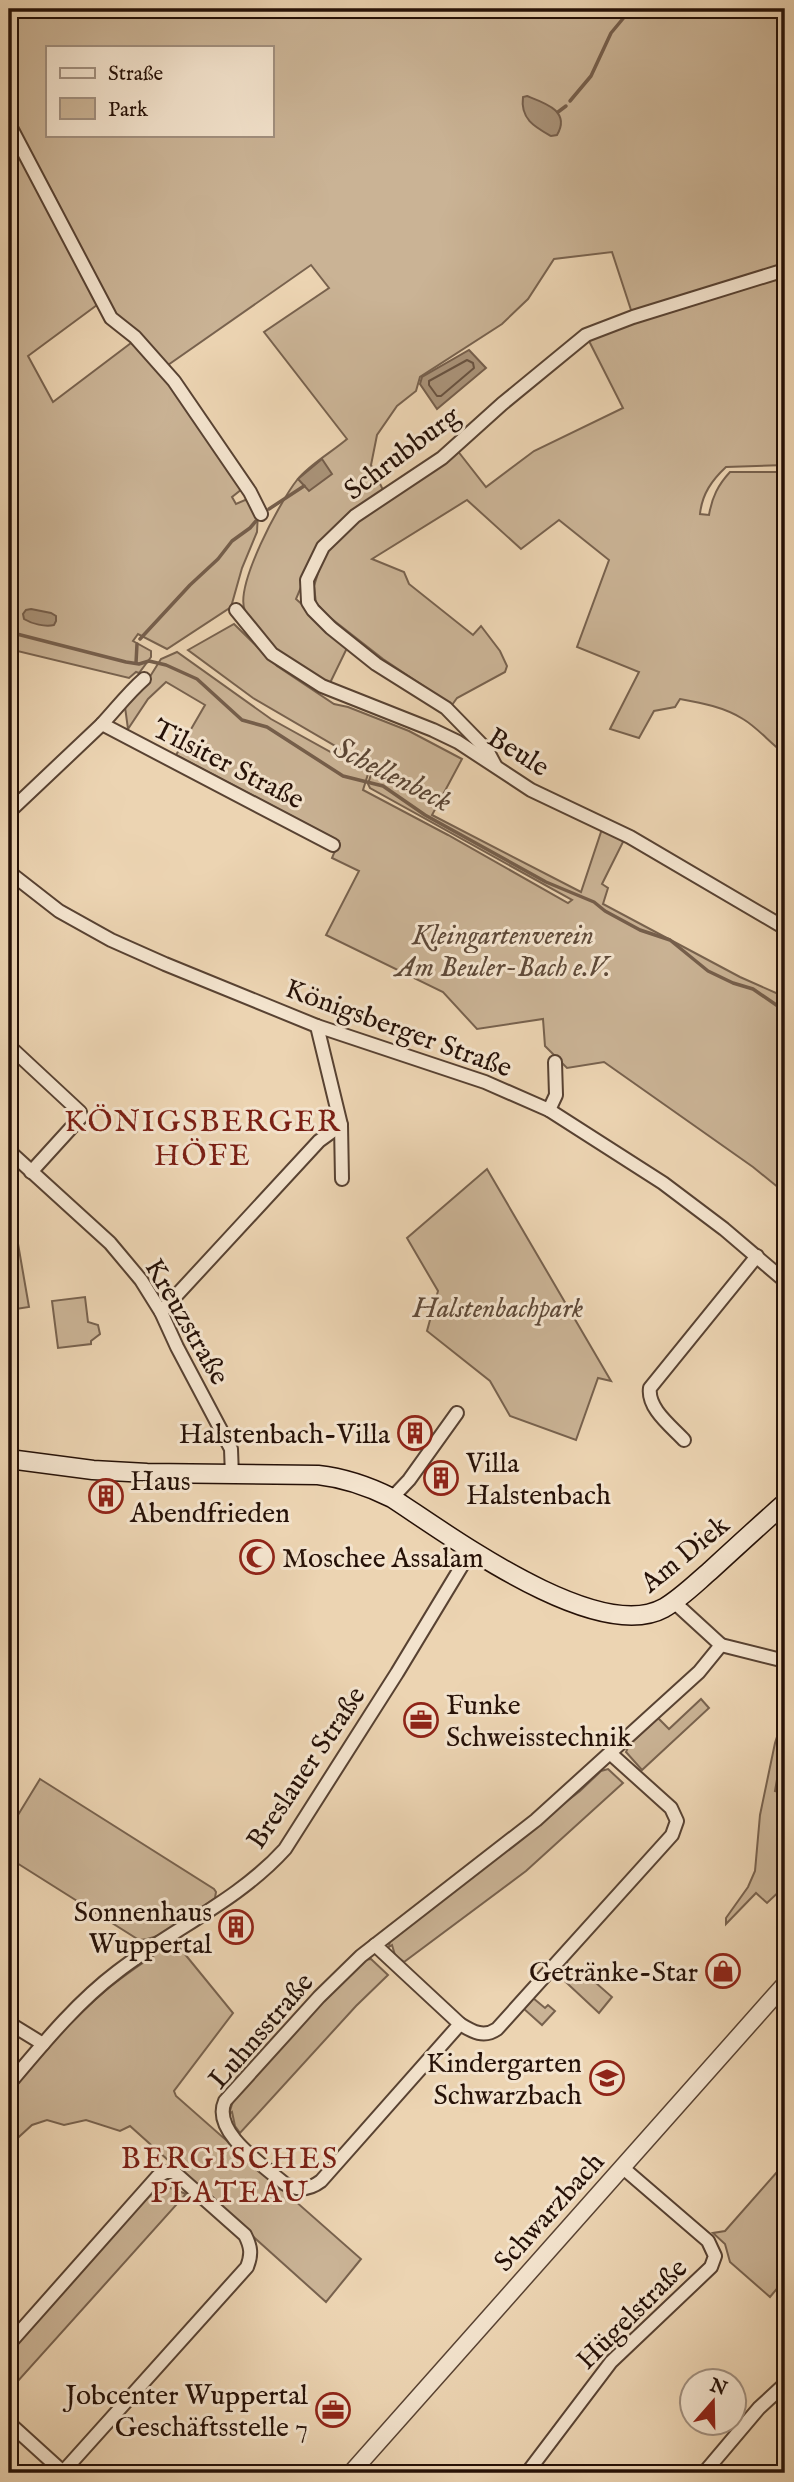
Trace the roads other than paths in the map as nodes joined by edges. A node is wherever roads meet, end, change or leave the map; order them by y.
1 (9, 124) edge
2 (785, 270) edge
3 (261, 514) dead end
4 (236, 610) dead end
5 (144, 678) dead end
6 (102, 724) junction
7 (495, 765) junction
8 (9, 812) edge
9 (333, 845) dead end
10 (9, 872) edge
11 (785, 928) edge
12 (317, 1026) junction
13 (9, 1046) edge
14 (555, 1062) dead end
15 (549, 1110) junction
16 (341, 1125) junction
17 (9, 1151) edge
18 (32, 1172) junction
19 (342, 1179) dead end
20 (757, 1256) junction
21 (785, 1280) edge
22 (161, 1312) junction
23 (457, 1413) dead end
24 (684, 1440) dead end
25 (9, 1460) edge
26 (232, 1476) junction
27 (391, 1498) junction
28 (785, 1503) edge
29 (472, 1549) junction
30 (674, 1602) junction
31 (721, 1645) junction
32 (785, 1661) edge
33 (611, 1754) junction
34 (374, 1945) junction
35 (785, 1983) edge
36 (9, 2023) edge
37 (460, 2024) junction
38 (43, 2044) junction
39 (9, 2084) edge
40 (622, 2167) junction
41 (9, 2344) edge
42 (785, 2384) edge
43 (9, 2423) edge
44 (62, 2473) edge
45 (351, 2473) edge
46 (527, 2473) edge
47 (704, 2473) edge

1 - 3 street
2 - 7 street, Schrubburg
4 - 7 street, Beule
5 - 6 street
6 - 8 street
6 - 9 street, Tilsiter Straße
7 - 11 street, Beule
10 - 12 street, Königsberger Straße
12 - 15 street, Königsberger Straße
12 - 16 street
13 - 18 street
14 - 15 street
15 - 20 street, Königsberger Straße
16 - 19 street
16 - 22 street
17 - 18 street, Kreuzstraße
18 - 22 street, Kreuzstraße
20 - 21 street, Königsberger Straße
20 - 24 street
22 - 26 street, Kreuzstraße
23 - 27 street
25 - 26 main road, Am Diek
26 - 27 main road, Am Diek
27 - 29 main road, Am Diek
28 - 30 main road, Am Diek
29 - 30 main road, Am Diek
29 - 38 street, Breslauer Straße
30 - 31 street
31 - 32 street
31 - 33 street, Luhnsstraße
33 - 34 street, Luhnsstraße
33 - 37 street
34 - 37 street
34 - 37 street, Luhnsstraße
35 - 40 street, Schwarzbach
36 - 38 street
38 - 39 street, Breslauer Straße
40 - 45 street, Schwarzbach
40 - 46 street, Hügelstraße
41 - 44 street
42 - 47 street
43 - 44 street

